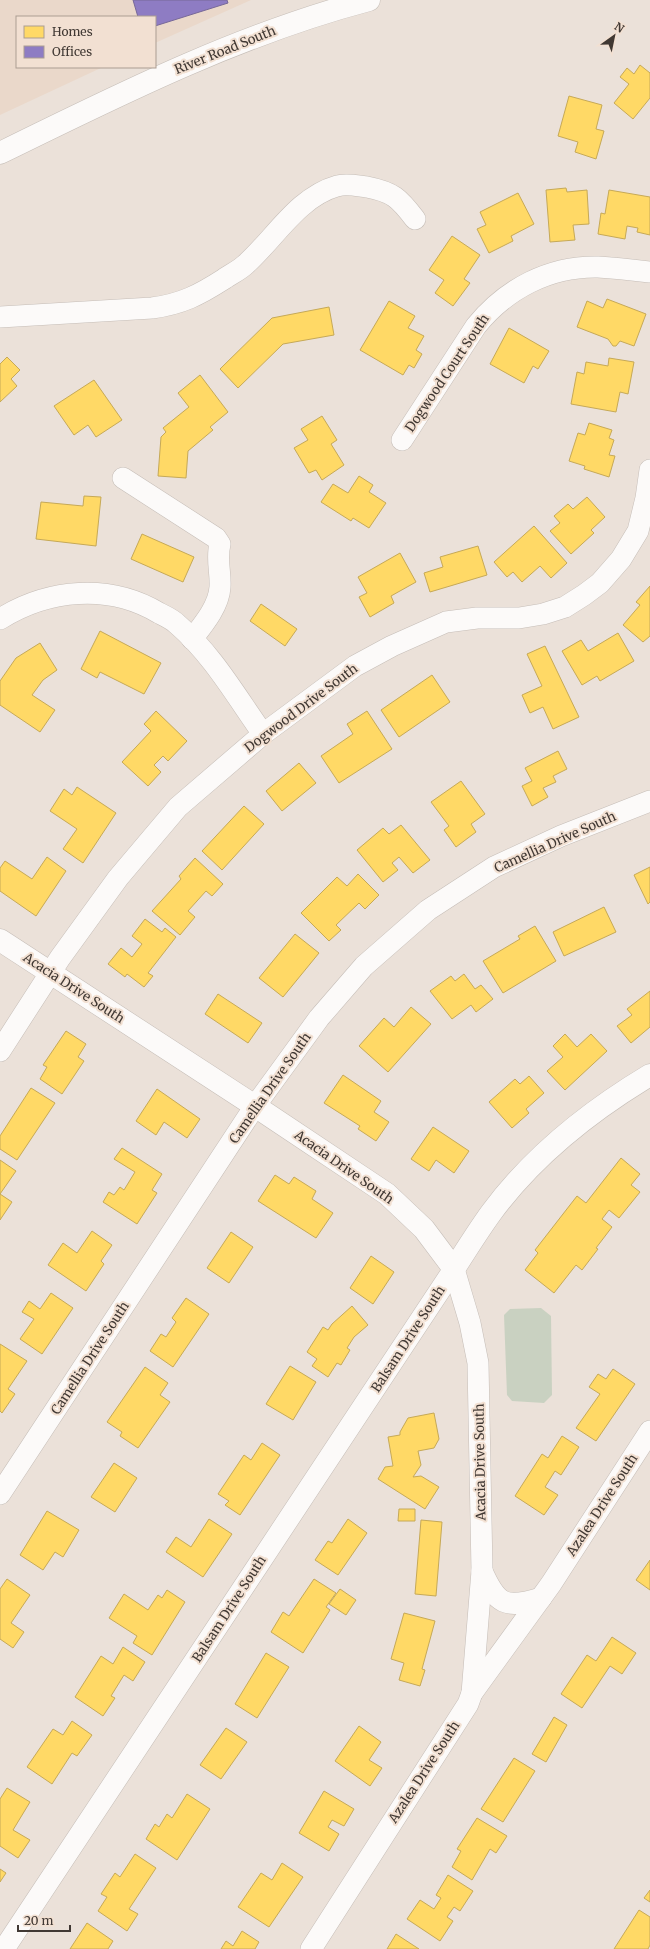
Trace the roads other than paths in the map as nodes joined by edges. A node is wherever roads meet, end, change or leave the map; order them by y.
1 (369, 0) edge
2 (0, 153) edge
3 (415, 219) dead end
4 (650, 272) edge
5 (0, 317) edge
6 (402, 440) dead end
7 (650, 470) edge
8 (123, 478) dead end
9 (0, 619) edge
10 (192, 639) junction
11 (263, 734) junction
12 (650, 801) edge
13 (0, 940) edge
14 (51, 973) junction
15 (0, 1051) edge
16 (650, 1075) edge
17 (255, 1106) junction
18 (454, 1269) junction
19 (650, 1431) edge
20 (0, 1494) edge
21 (482, 1571) junction
22 (541, 1598) junction
23 (472, 1693) junction
24 (4, 1949) edge
25 (311, 1949) edge

1 - 2 street, River Road South
3 - 5 street
4 - 6 street, Dogwood Court South
7 - 11 street, Dogwood Drive South
8 - 10 street
9 - 10 street
10 - 11 street
11 - 14 street, Dogwood Drive South
12 - 17 street, Camellia Drive South
13 - 14 street, Acacia Drive South
14 - 15 street, Dogwood Drive South
14 - 17 street, Acacia Drive South
16 - 18 street
17 - 18 street, Acacia Drive South
17 - 20 street, Camellia Drive South
18 - 21 street, Acacia Drive South
18 - 24 street, Balsam Drive South
19 - 22 street, Azalea Drive South
21 - 22 street
21 - 23 street, Acacia Drive South
22 - 23 street, Azalea Drive South
23 - 25 street, Azalea Drive South

